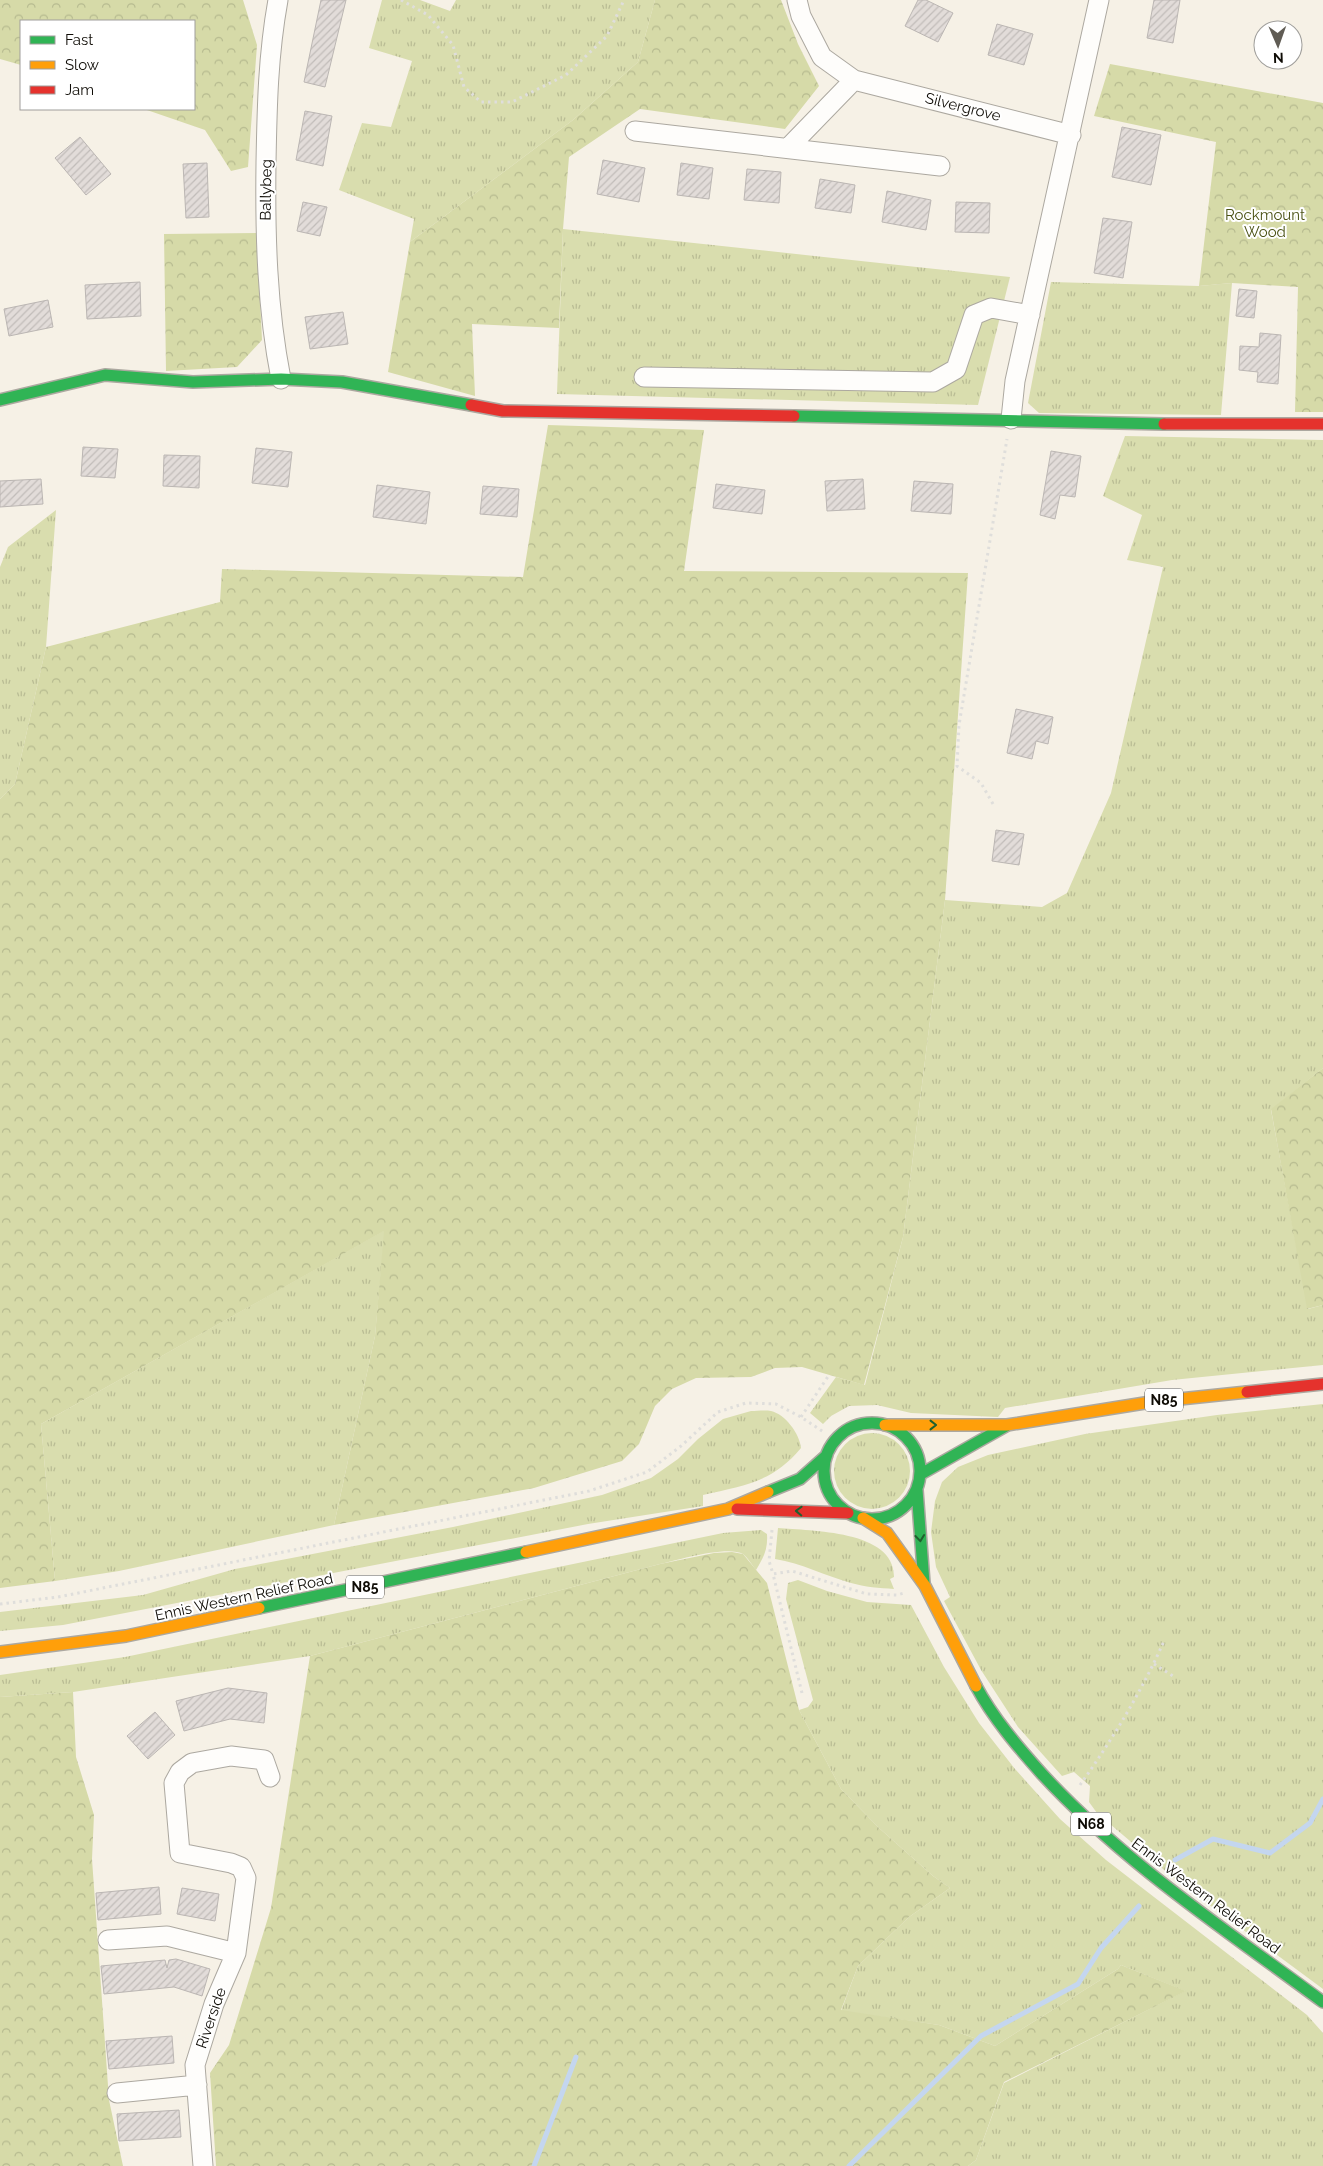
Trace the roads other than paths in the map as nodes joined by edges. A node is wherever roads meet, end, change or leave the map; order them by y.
1 (278, 0) edge
2 (797, 0) edge
3 (1099, 0) edge
4 (854, 80) junction
5 (634, 131) dead end
6 (1071, 135) junction
7 (788, 148) junction
8 (940, 166) dead end
9 (1030, 314) junction
10 (644, 377) dead end
11 (280, 379) junction
12 (0, 400) edge
13 (1011, 419) junction
14 (1323, 424) edge
15 (1323, 1384) edge
16 (885, 1425) junction
17 (1007, 1425) junction
18 (827, 1455) junction
19 (920, 1474) junction
20 (917, 1490) junction
21 (728, 1509) junction
22 (848, 1513) junction
23 (863, 1518) junction
24 (925, 1586) junction
25 (0, 1652) edge
26 (270, 1777) dead end
27 (108, 1940) dead end
28 (236, 1953) junction
29 (1323, 2002) edge
30 (197, 2084) junction
31 (118, 2093) dead end
32 (203, 2166) edge

1 - 11 street, Ballybeg
2 - 4 street, Silvergrove
3 - 6 street
4 - 6 street, Silvergrove
4 - 7 street
5 - 7 street
6 - 9 street
7 - 8 street
9 - 10 street
9 - 13 street
11 - 12 main road
11 - 13 main road
13 - 14 main road
15 - 17 main road, N85
16 -> 17 main road, N85
16 - 18 main road, N85
16 - 19 main road, N85
17 - 19 main road, N85
18 - 21 main road, Ennis Western Relief Road / N85
18 - 22 main road, N85
19 - 20 main road, N85
20 - 23 main road, N85
20 -> 24 main road, Ennis Western Relief Road / N68
22 -> 21 main road, Ennis Western Relief Road / N85
21 - 25 main road, Ennis Western Relief Road / N85
22 - 23 main road, N85
23 - 24 main road, Ennis Western Relief Road / N68
24 - 29 main road, Ennis Western Relief Road / N68
26 - 28 street, Riverside
27 - 28 street
28 - 30 street, Riverside
30 - 31 street
30 - 32 street, Riverside

